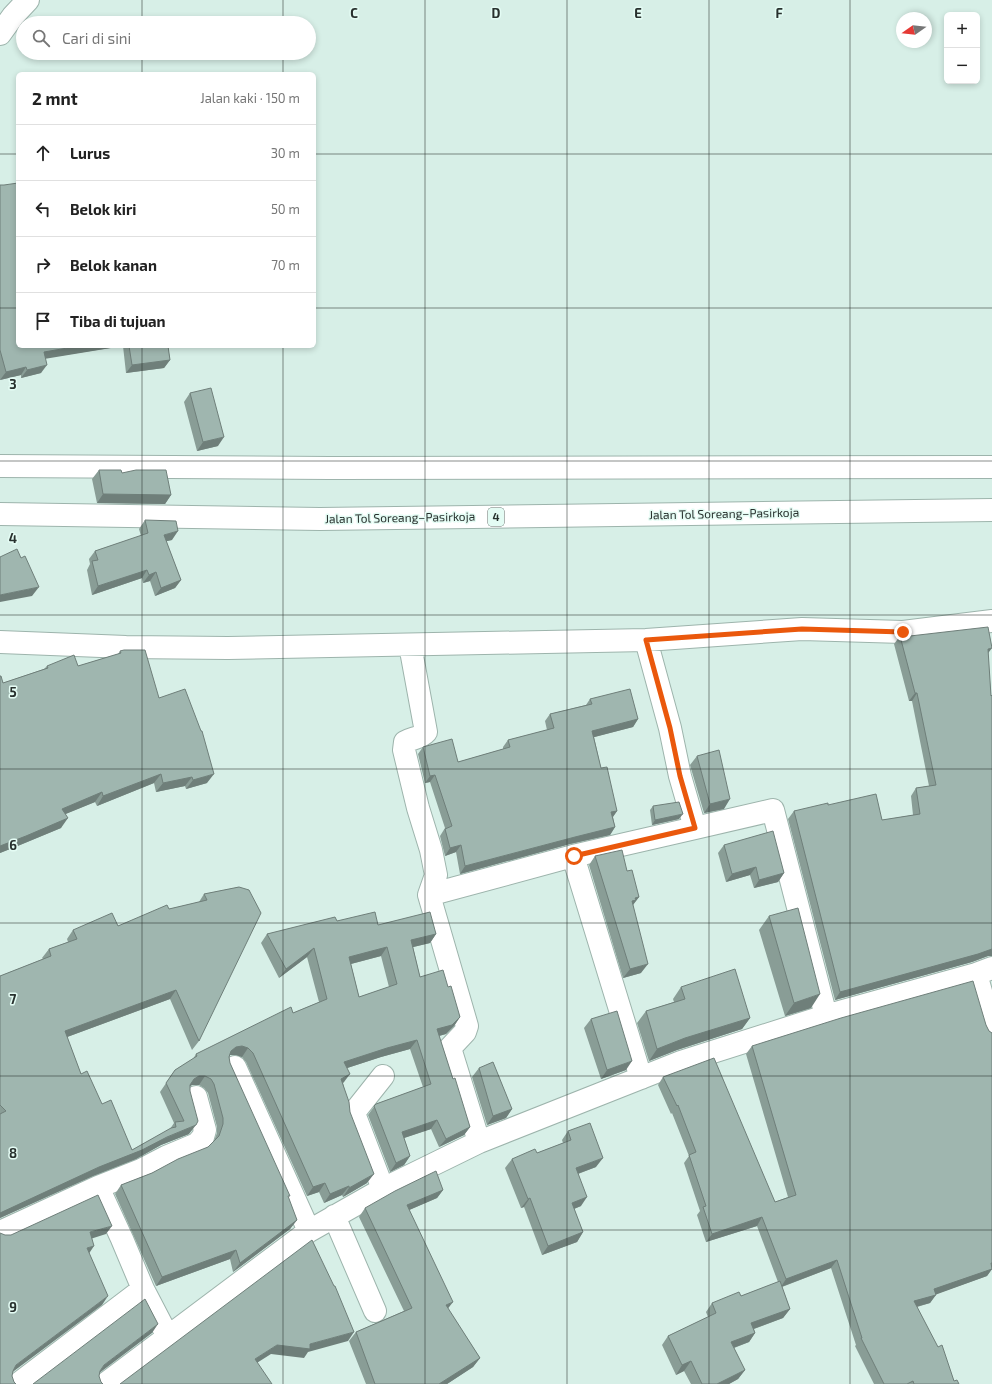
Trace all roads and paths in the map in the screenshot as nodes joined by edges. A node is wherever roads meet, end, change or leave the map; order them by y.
1 (28, 0) edge
2 (0, 34) edge
3 (0, 466) edge
4 (992, 467) edge
5 (992, 510) edge
6 (0, 514) edge
7 (992, 621) edge
8 (646, 640) junction
9 (0, 642) edge
10 (410, 645) junction
11 (695, 828) junction
12 (574, 856) junction
13 (430, 895) junction
14 (984, 971) edge
15 (826, 1016) junction
16 (992, 1030) edge
17 (235, 1067) dead end
18 (383, 1076) dead end
19 (641, 1078) junction
20 (196, 1097) dead end
21 (479, 1142) junction
22 (98, 1187) junction
23 (383, 1189) junction
24 (334, 1216) junction
25 (309, 1231) junction
26 (0, 1232) edge
27 (143, 1289) junction
28 (376, 1311) dead end
29 (168, 1337) junction
30 (18, 1384) edge
31 (105, 1384) edge

1 - 2 main road
3 - 4 main road
5 - 6 main road, Jalan Tol Soreang–Pasirkoja / 4
7 - 8 main road
8 - 10 main road
8 - 11 main road
9 - 10 main road
10 - 13 main road
11 - 12 main road
11 - 15 main road
12 - 13 main road
12 - 19 main road
13 - 21 main road
14 - 15 main road
14 - 16 main road
15 - 19 main road
17 - 25 main road
18 - 23 main road
19 - 21 main road
20 - 22 main road
21 - 23 main road
22 - 26 main road
22 - 27 main road
23 - 24 main road
24 - 25 main road
24 - 28 main road
25 - 29 main road
27 - 29 main road
27 - 30 main road
29 - 31 main road

